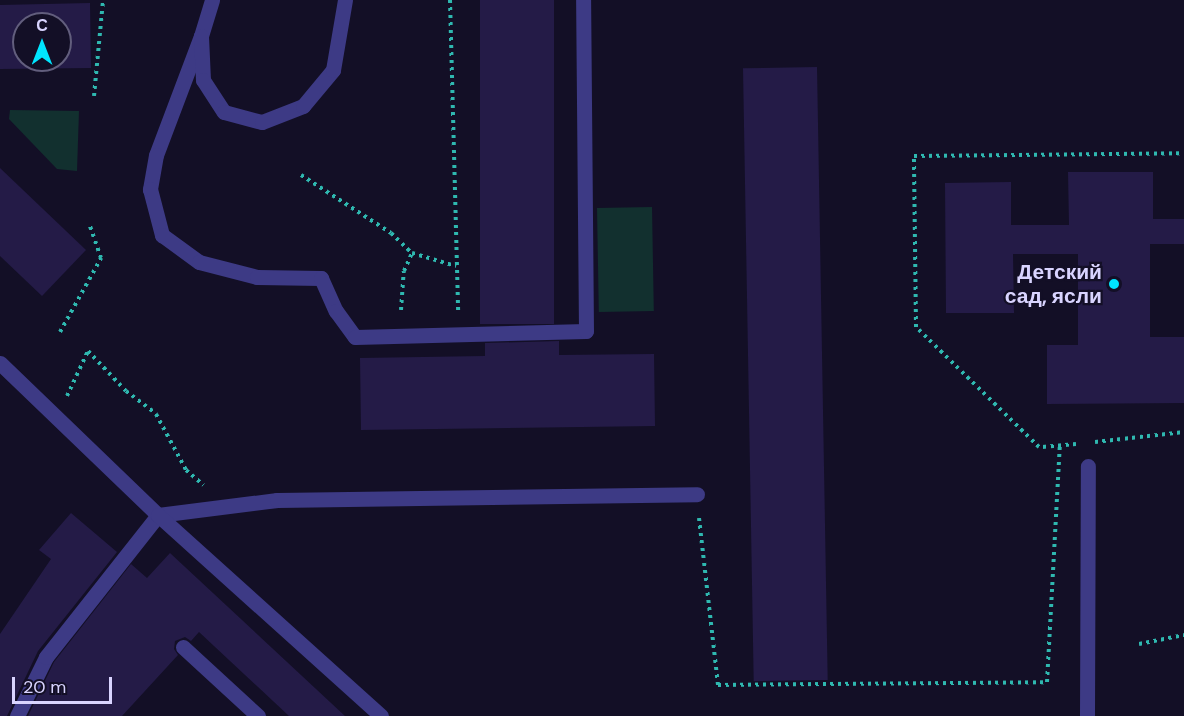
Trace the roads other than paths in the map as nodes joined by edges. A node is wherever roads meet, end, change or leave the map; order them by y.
1 (212, 0) edge
2 (345, 0) edge
3 (583, 0) edge
4 (201, 36) junction
5 (0, 363) edge
6 (1088, 466) dead end
7 (697, 494) dead end
8 (158, 515) junction
9 (183, 647) dead end
10 (17, 716) edge
11 (258, 716) edge
12 (381, 716) edge
13 (1087, 716) edge

1 - 4 street
2 - 4 street
3 - 4 street
5 - 8 street
6 - 13 street
7 - 8 street
8 - 10 street
8 - 12 street
9 - 11 street

